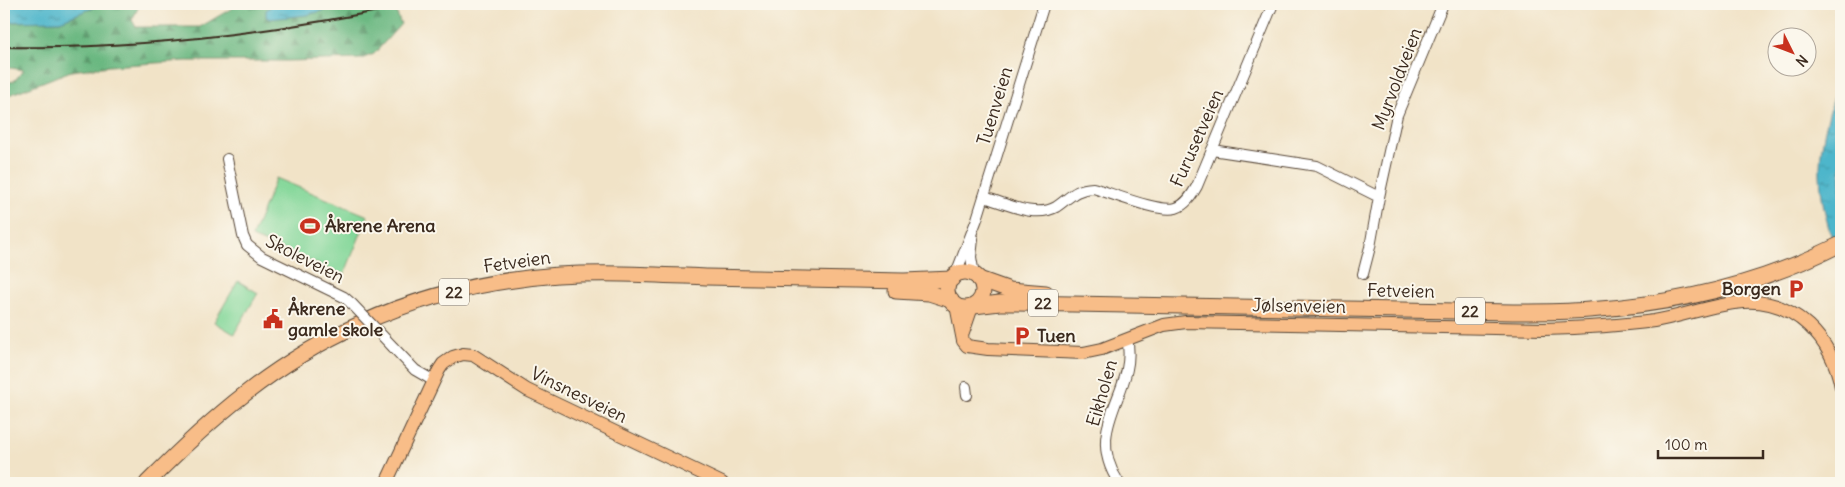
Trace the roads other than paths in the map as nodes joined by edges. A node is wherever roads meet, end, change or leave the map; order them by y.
1 (1044, 4) edge
2 (1273, 4) edge
3 (1443, 4) edge
4 (1212, 150) junction
5 (227, 159) dead end
6 (984, 197) junction
7 (1379, 197) junction
8 (977, 219) junction
9 (1841, 232) edge
10 (1841, 244) edge
11 (1819, 249) junction
12 (1363, 274) dead end
13 (953, 277) junction
14 (977, 277) junction
15 (953, 303) junction
16 (973, 306) junction
17 (962, 336) junction
18 (1127, 339) junction
19 (434, 381) junction
20 (1841, 387) edge
21 (147, 483) edge
22 (161, 483) edge
23 (386, 483) edge
24 (722, 483) edge
25 (1119, 483) edge

1 - 6 street, Tuenveien
2 - 4 street, Furusetveien
3 - 7 street, Myrvoldveien
4 - 6 street, Furusetveien
4 - 7 street
5 - 19 street, Skoleveien, bridge
6 - 8 street, Tuenveien
7 - 12 street, Myrvoldveien
8 - 13 street, Tuenveien
8 - 14 street, Tuenveien
9 - 11 highway, 22
10 - 11 highway, 22
11 - 14 highway, Fetveien / 22
11 - 16 highway, Fetveien / 22
13 - 14 highway, 22
13 - 15 highway
13 - 21 highway, Fetveien / 22
14 - 16 highway
15 - 16 highway, 22
15 - 17 main road
15 - 22 highway, Fetveien / 22
16 - 17 main road
17 - 18 main road, Jølsenveien
18 - 20 main road, Jølsenveien
18 - 25 street, Eikholen
19 - 23 main road, Vinsnesveien
19 - 24 main road, Vinsnesveien

